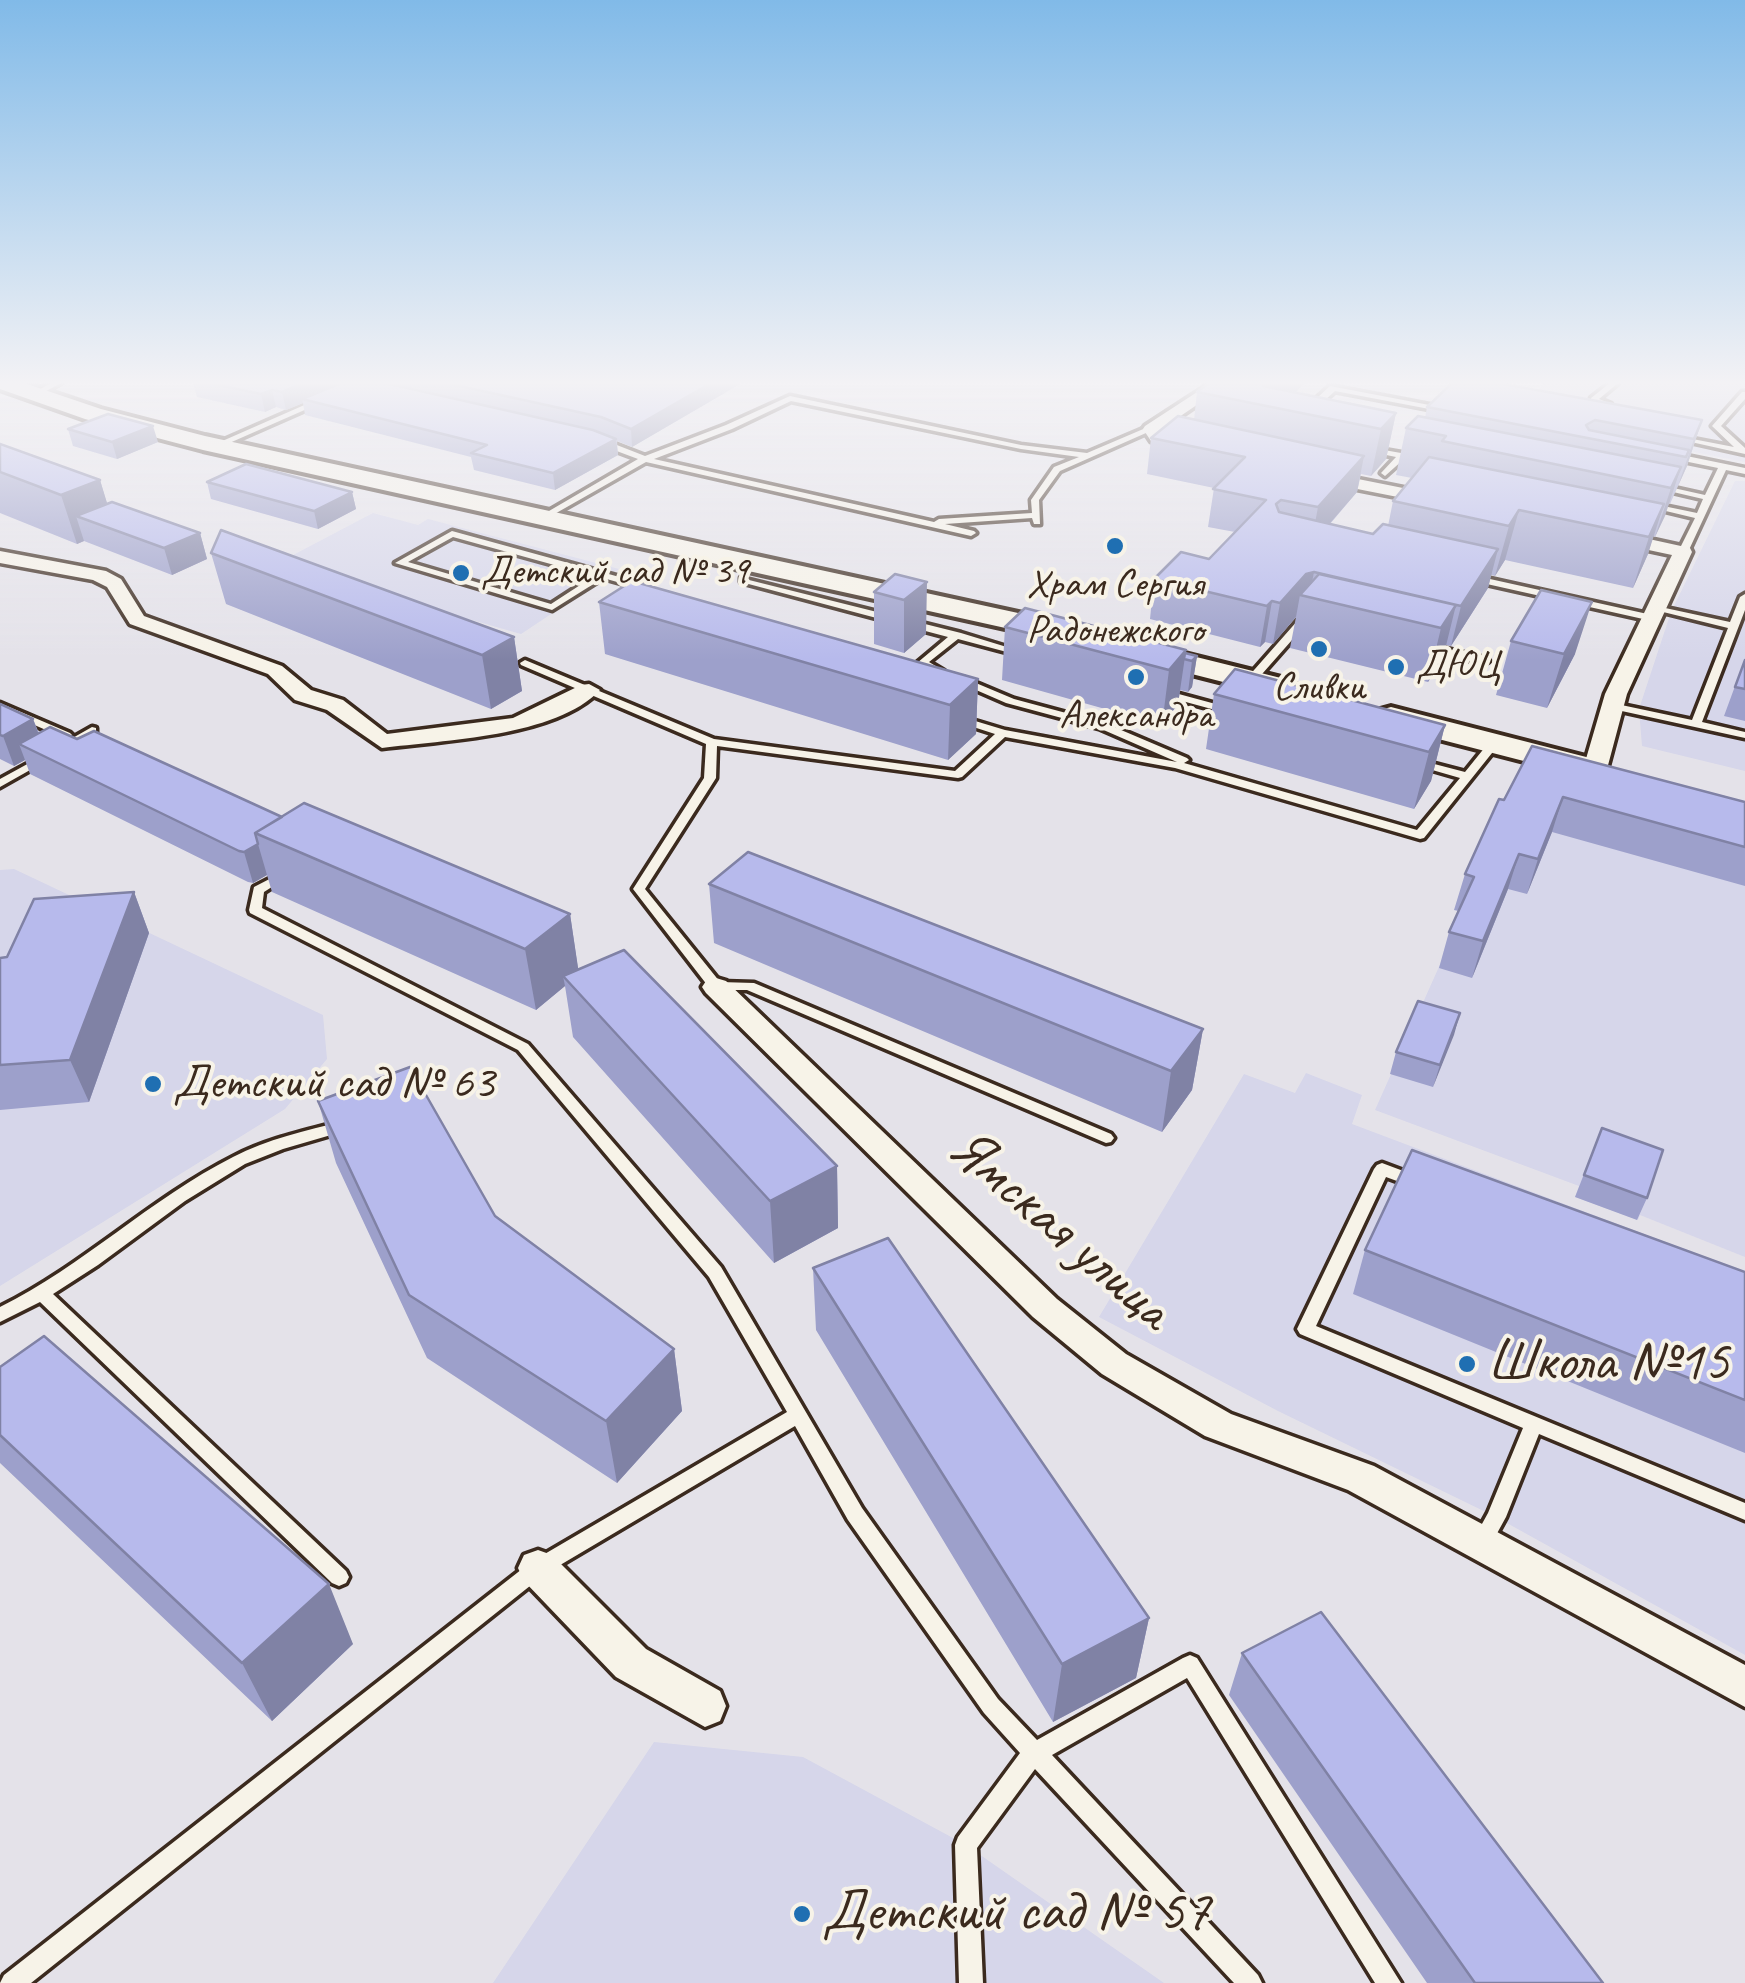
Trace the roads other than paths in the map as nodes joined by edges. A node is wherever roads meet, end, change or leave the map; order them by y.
1 (349, 476) edge
2 (616, 476) edge
3 (719, 476) edge
4 (1052, 476) edge
5 (1318, 476) edge
6 (1720, 476) edge
7 (1654, 487) edge
8 (1709, 498) junction
9 (1450, 503) edge
10 (1644, 504) edge
11 (1700, 516) junction
12 (540, 518) junction
13 (928, 523) junction
14 (971, 533) dead end
15 (1605, 535) edge
16 (1683, 552) junction
17 (0, 557) edge
18 (602, 576) junction
19 (1468, 577) edge
20 (744, 580) dead end
21 (642, 586) edge
22 (1745, 598) edge
23 (1654, 614) junction
24 (1324, 622) edge
25 (1733, 626) junction
26 (957, 635) junction
27 (1413, 644) edge
28 (1030, 655) edge
29 (904, 660) edge
30 (1484, 662) dead end
31 (526, 663) dead end
32 (922, 663) junction
33 (1251, 680) junction
34 (588, 690) junction
35 (1156, 690) edge
36 (1312, 696) edge
37 (0, 706) edge
38 (1612, 706) junction
39 (1368, 711) edge
40 (1246, 715) edge
41 (946, 716) edge
42 (1696, 723) junction
43 (1003, 732) junction
44 (84, 735) junction
45 (1745, 735) edge
46 (712, 742) junction
47 (100, 743) edge
48 (1494, 743) junction
49 (1412, 761) edge
50 (1595, 769) junction
51 (1467, 776) junction
52 (1631, 779) edge
53 (1237, 782) junction
54 (0, 784) edge
55 (293, 870) edge
56 (716, 987) junction
57 (354, 1123) edge
58 (1106, 1138) dead end
59 (1436, 1189) edge
60 (42, 1294) junction
61 (0, 1314) edge
62 (796, 1416) junction
63 (1534, 1424) junction
64 (1745, 1512) edge
65 (1481, 1543) junction
66 (538, 1568) junction
67 (339, 1577) dead end
68 (1745, 1688) edge
69 (705, 1706) dead end
70 (1033, 1754) junction
71 (12, 1983) edge
72 (971, 1983) edge
73 (1250, 1983) edge
74 (1390, 1983) edge

1 - 12 street
2 - 12 lane
3 - 13 lane
4 - 13 lane
5 - 9 street
6 - 8 lane
7 - 8 lane
8 - 11 lane
10 - 11 lane
11 - 16 lane
12 - 33 street
13 - 14 lane
15 - 16 street
16 - 23 street
17 - 34 street
18 - 18 lane
18 - 21 lane
19 - 23 lane
20 - 26 lane
22 - 25 lane
23 - 25 lane
23 - 38 street
24 - 33 lane
25 - 42 lane
26 - 28 lane
26 - 32 lane
27 - 30 lane
29 - 32 lane
31 - 34 lane
32 - 53 lane
33 - 36 street
34 - 46 lane
35 - 40 lane
37 - 44 lane
38 - 42 lane
38 - 50 street
39 - 48 street
41 - 43 lane
42 - 45 lane
43 - 46 lane
43 - 53 lane
44 - 47 lane
44 - 54 lane
46 - 56 lane
48 - 50 street
48 - 51 lane
49 - 51 lane
50 - 52 street
51 - 53 lane
55 - 62 lane
56 - 58 lane, Ямская улица
56 - 65 street, Ямская улица
57 - 60 lane
59 - 63 lane
60 - 61 lane
60 - 67 lane
62 - 66 lane
62 - 70 lane
63 - 64 lane
63 - 65 lane
65 - 68 street, Ямская улица
66 - 69 street
66 - 71 lane
70 - 72 lane
70 - 73 lane
70 - 74 lane

